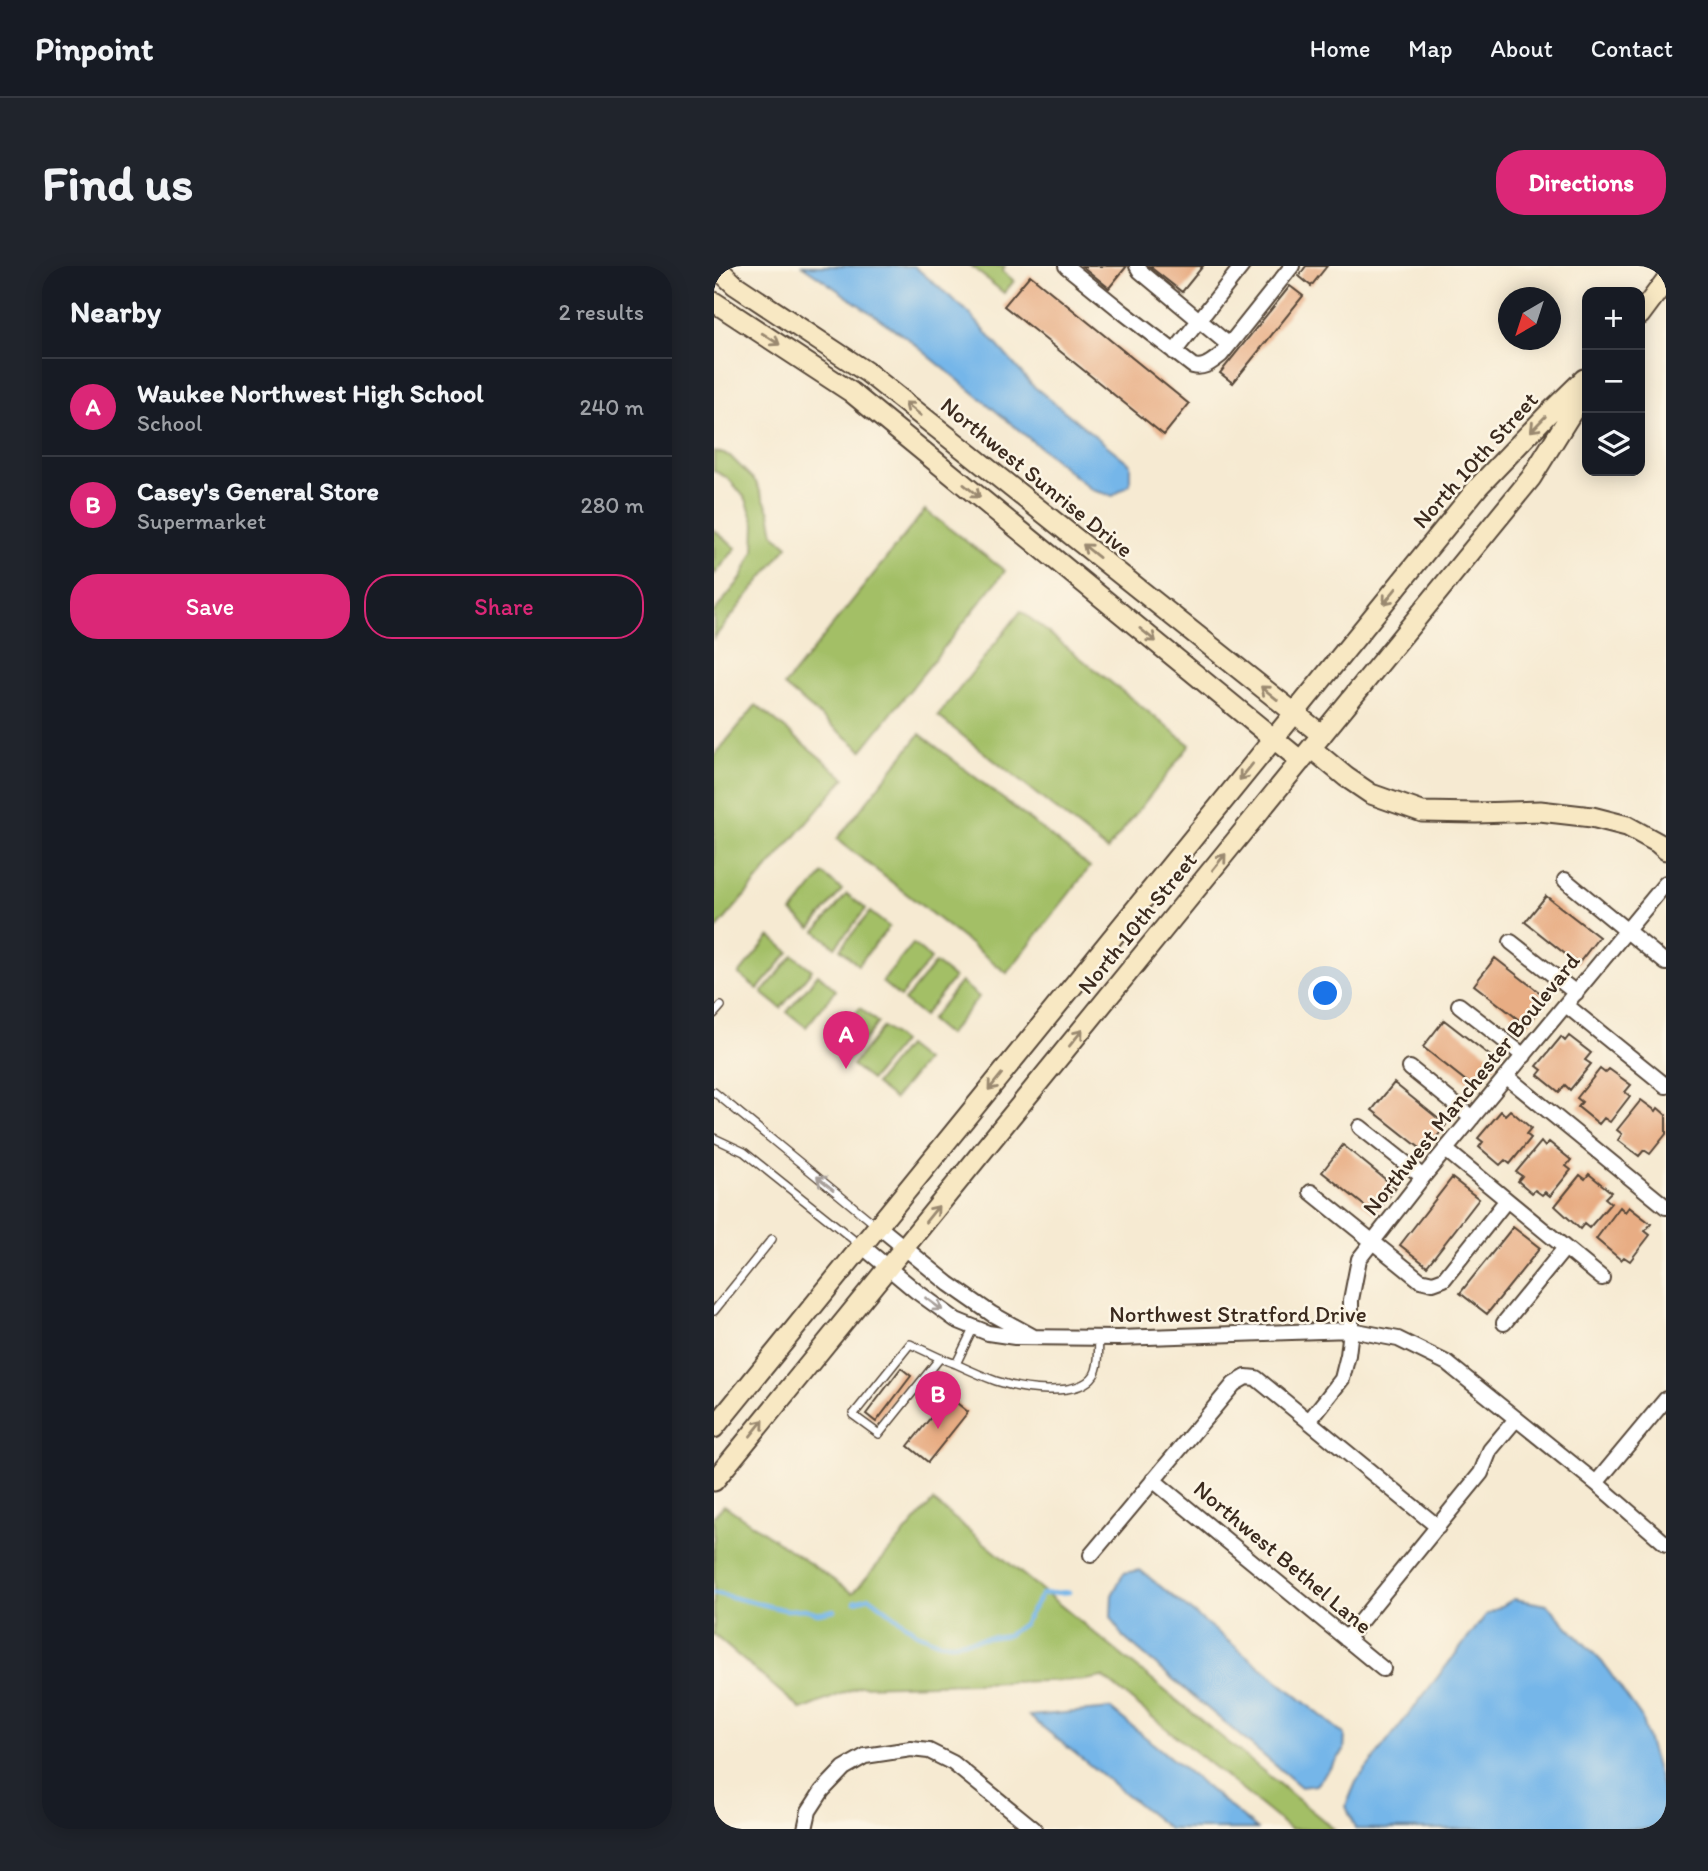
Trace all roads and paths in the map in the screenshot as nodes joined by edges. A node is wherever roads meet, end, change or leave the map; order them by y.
1 (715, 266) edge
2 (1066, 266) edge
3 (1137, 266) edge
4 (1242, 266) edge
5 (1292, 266) edge
6 (1666, 279) edge
7 (714, 302) edge
8 (1645, 308) edge
9 (1199, 320) junction
10 (1229, 345) junction
11 (1174, 352) junction
12 (1582, 381) edge
13 (1582, 396) edge
14 (1295, 713) junction
15 (1274, 738) junction
16 (1312, 748) junction
17 (1666, 850) edge
18 (1564, 880) dead end
19 (1666, 883) edge
20 (1627, 931) junction
21 (1511, 942) dead end
22 (1666, 963) edge
23 (1571, 999) junction
24 (1459, 1004) dead end
25 (721, 1006) dead end
26 (714, 1014) edge
27 (1524, 1056) junction
28 (1410, 1068) dead end
29 (1507, 1077) junction
30 (1666, 1086) edge
31 (714, 1091) edge
32 (1472, 1118) junction
33 (1360, 1127) dead end
34 (714, 1138) edge
35 (1446, 1150) junction
36 (1423, 1177) junction
37 (1311, 1192) dead end
38 (1506, 1201) junction
39 (1666, 1207) edge
40 (878, 1226) junction
41 (772, 1239) dead end
42 (1372, 1241) junction
43 (862, 1246) junction
44 (905, 1248) junction
45 (1565, 1248) junction
46 (888, 1268) junction
47 (1602, 1278) dead end
48 (714, 1311) edge
49 (1504, 1323) dead end
50 (974, 1327) junction
51 (1351, 1330) junction
52 (1033, 1337) junction
53 (1099, 1338) junction
54 (940, 1358) junction
55 (956, 1364) junction
56 (1666, 1399) edge
57 (1516, 1419) junction
58 (1309, 1421) junction
59 (714, 1428) edge
60 (1153, 1480) junction
61 (714, 1481) edge
62 (1596, 1483) junction
63 (1438, 1527) junction
64 (1666, 1544) edge
65 (1091, 1555) dead end
66 (1346, 1639) junction
67 (1383, 1669) dead end
68 (805, 1829) edge
69 (1034, 1829) edge

14 -> 1 main road, Northwest Sunrise Drive
2 - 11 street
3 - 9 street
4 - 9 street
5 - 10 street
6 - 8 main road
7 -> 15 main road, Northwest Sunrise Drive
9 - 10 street
9 - 11 street
10 - 11 street
12 -> 14 main road, North 10th Street
13 - 16 main road, North 10th Street
14 - 15 main road, North 10th Street
14 - 16 main road, Northwest Sunrise Drive
15 - 16 main road, Northwest Sunrise Drive
15 -> 40 main road, North 10th Street
16 - 17 main road, Northwest Sunrise Drive
44 -> 16 main road, North 10th Street
18 - 20 street
19 - 20 street, Northwest Manchester Boulevard
20 - 22 street
20 - 23 street, Northwest Manchester Boulevard
21 - 23 street
23 - 27 street, Northwest Manchester Boulevard
23 - 30 street
24 - 27 street
25 - 26 lane
27 - 29 street, Northwest Manchester Boulevard
28 - 32 street
29 - 32 street, Northwest Manchester Boulevard
29 - 39 street
40 -> 31 lane
32 - 35 street, Northwest Manchester Boulevard
33 - 36 street
34 - 43 lane
35 - 36 street, Northwest Manchester Boulevard
35 - 38 street
36 - 42 street, Northwest Manchester Boulevard
37 - 42 street
38 - 42 street
38 - 45 street
40 - 43 main road, North 10th Street
40 - 44 street, Northwest Stratford Drive
41 - 48 lane
42 - 51 street, Northwest Manchester Boulevard
43 - 46 street, Northwest Stratford Drive
43 - 59 main road, North 10th Street
44 - 46 main road, North 10th Street
44 - 52 street, Northwest Stratford Drive
45 - 47 street
45 - 49 street
46 -> 50 street, Northwest Stratford Drive
61 -> 46 main road, North 10th Street
50 - 52 street, Northwest Stratford Drive
50 - 55 lane
51 - 53 street, Northwest Stratford Drive
51 - 57 street, Northwest Stratford Drive
51 - 58 street, Northwest Manchester Boulevard
52 - 53 street, Northwest Stratford Drive
53 - 55 lane
54 - 54 lane
54 - 55 lane
56 - 62 street
57 - 62 street, Northwest Stratford Drive
57 - 63 street
58 - 60 street
58 - 63 street
60 - 65 street
60 - 66 street, Northwest Bethel Lane
62 - 64 street, Northwest Stratford Drive
63 - 66 street
66 - 67 street, Northwest Bethel Lane
68 - 69 street

